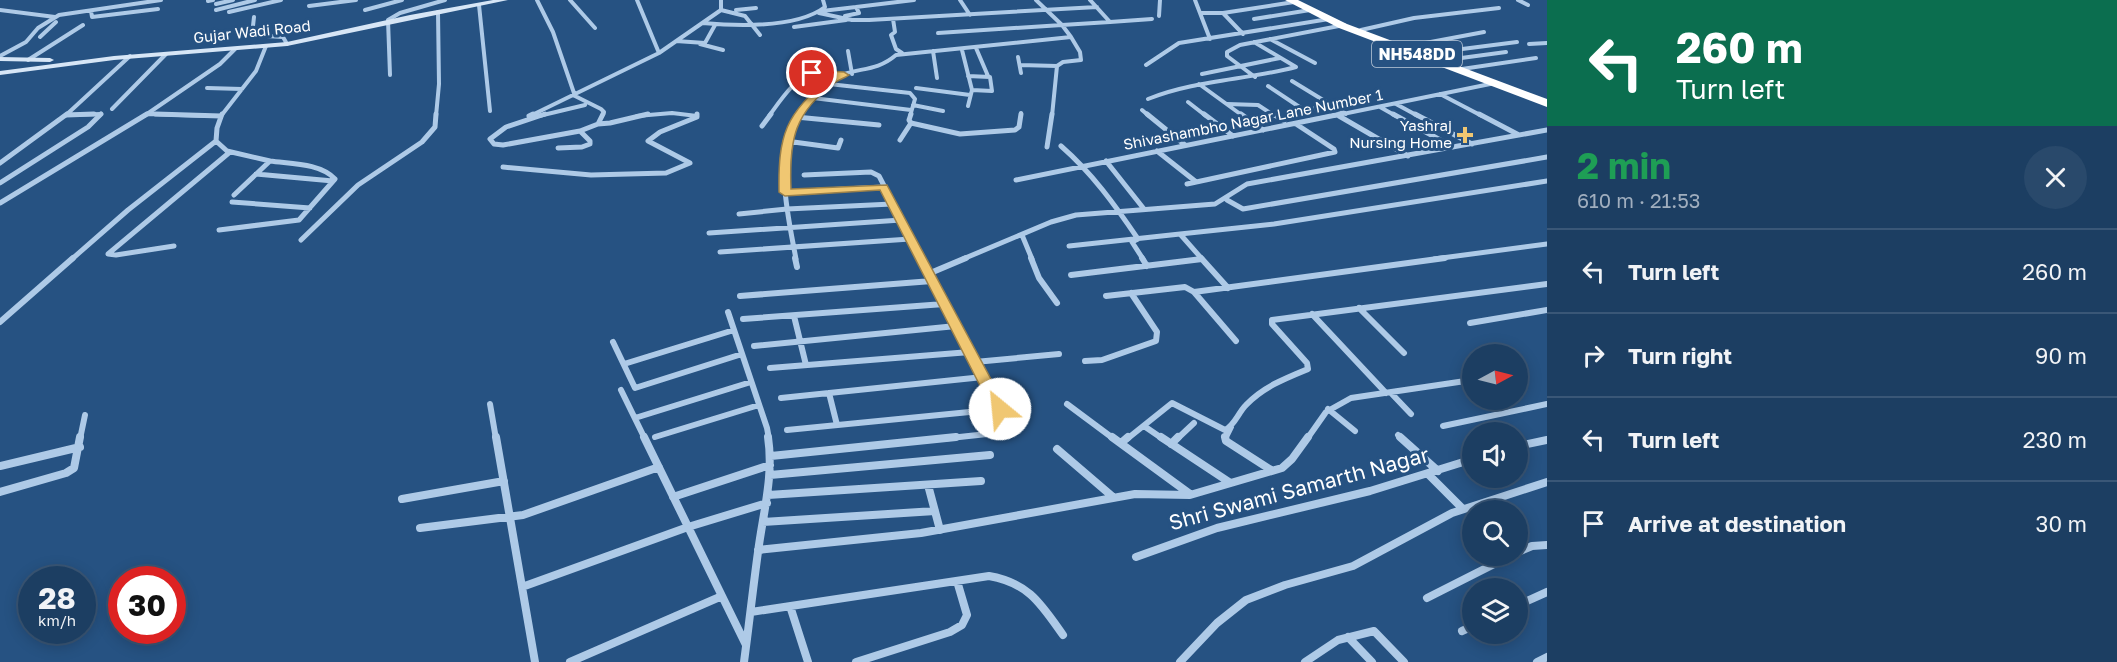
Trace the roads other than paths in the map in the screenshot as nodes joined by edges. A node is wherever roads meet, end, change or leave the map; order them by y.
1 (161, 0) edge
2 (233, 0) edge
3 (252, 0) edge
4 (280, 0) edge
5 (356, 0) edge
6 (402, 0) edge
7 (445, 0) edge
8 (505, 0) edge
9 (537, 0) edge
10 (570, 0) edge
11 (637, 0) edge
12 (721, 0) edge
13 (823, 0) edge
14 (914, 0) edge
15 (960, 0) edge
16 (1036, 0) edge
17 (1090, 0) edge
18 (1160, 0) edge
19 (1195, 0) edge
20 (1518, 0) edge
21 (1293, 1) edge
22 (212, 2) edge
23 (479, 5) junction
24 (1528, 5) dead end
25 (257, 6) junction
26 (309, 6) dead end
27 (856, 7) junction
28 (1097, 7) junction
29 (756, 8) dead end
30 (1499, 8) dead end
31 (158, 9) dead end
32 (0, 10) edge
33 (216, 10) dead end
34 (365, 10) dead end
35 (721, 10) junction
36 (1047, 10) junction
37 (1310, 10) junction
38 (91, 11) junction
39 (729, 11) junction
40 (230, 12) dead end
41 (438, 12) junction
42 (821, 12) junction
43 (1200, 13) junction
44 (1223, 13) junction
45 (970, 15) junction
46 (1159, 16) dead end
47 (254, 17) dead end
48 (839, 17) junction
49 (56, 19) junction
50 (850, 19) junction
51 (893, 19) junction
52 (1254, 19) dead end
53 (1329, 19) junction
54 (1152, 20) dead end
55 (387, 22) junction
56 (1110, 22) junction
57 (65, 23) dead end
58 (702, 23) junction
59 (1062, 24) junction
60 (83, 25) dead end
61 (715, 25) junction
62 (753, 25) junction
63 (1346, 25) junction
64 (794, 27) dead end
65 (595, 28) dead end
66 (1360, 30) junction
67 (1254, 32) junction
68 (1484, 32) dead end
69 (938, 33) dead end
70 (1243, 34) junction
71 (760, 35) dead end
72 (40, 37) dead end
73 (1071, 37) junction
74 (1210, 39) junction
75 (1269, 39) junction
76 (676, 41) junction
77 (1254, 42) junction
78 (1517, 42) dead end
79 (287, 44) junction
80 (700, 44) junction
81 (1529, 44) dead end
82 (1547, 44) edge
83 (266, 46) junction
84 (1404, 47) junction
85 (976, 48) junction
86 (235, 49) junction
87 (723, 50) dead end
88 (962, 50) junction
89 (848, 51) dead end
90 (933, 51) junction
91 (1506, 52) dead end
92 (659, 53) junction
93 (902, 53) junction
94 (1296, 53) junction
95 (166, 54) junction
96 (1423, 54) junction
97 (130, 56) junction
98 (0, 57) edge
99 (1018, 57) dead end
100 (1279, 57) junction
101 (1536, 58) dead end
102 (28, 60) junction
103 (1439, 60) junction
104 (81, 63) junction
105 (1315, 63) dead end
106 (1020, 65) junction
107 (1146, 65) dead end
108 (1057, 66) junction
109 (1241, 67) junction
110 (1462, 69) junction
111 (0, 73) edge
112 (1022, 73) dead end
113 (852, 74) junction
114 (1202, 74) dead end
115 (390, 75) dead end
116 (844, 75) junction
117 (968, 76) junction
118 (988, 76) junction
119 (1255, 77) junction
120 (937, 78) dead end
121 (916, 79) dead end
122 (1292, 81) dead end
123 (1497, 83) junction
124 (828, 84) junction
125 (1199, 84) junction
126 (1268, 86) dead end
127 (207, 88) dead end
128 (916, 88) junction
129 (242, 89) junction
130 (971, 93) junction
131 (1440, 94) junction
132 (913, 95) junction
133 (575, 96) junction
134 (813, 98) junction
135 (1148, 99) dead end
136 (1188, 102) dead end
137 (1547, 102) edge
138 (589, 103) junction
139 (1226, 104) junction
140 (1396, 104) junction
141 (1332, 105) junction
142 (968, 106) dead end
143 (912, 107) junction
144 (1380, 107) junction
145 (112, 109) dead end
146 (1142, 110) dead end
147 (490, 111) dead end
148 (943, 111) dead end
149 (1021, 113) dead end
150 (147, 114) junction
151 (1346, 114) junction
152 (1338, 115) junction
153 (66, 116) junction
154 (221, 116) junction
155 (529, 117) dead end
156 (796, 117) junction
157 (1284, 121) dead end
158 (910, 123) junction
159 (598, 124) junction
160 (879, 124) dead end
161 (1296, 124) junction
162 (762, 126) dead end
163 (1263, 130) junction
164 (1547, 130) edge
165 (580, 131) junction
166 (1520, 135) junction
167 (1233, 136) junction
168 (841, 140) dead end
169 (900, 140) dead end
170 (216, 141) junction
171 (786, 141) junction
172 (1473, 144) junction
173 (1185, 145) junction
174 (1061, 146) dead end
175 (1047, 147) dead end
176 (558, 148) dead end
177 (1454, 148) junction
178 (1157, 151) junction
179 (230, 152) junction
180 (1408, 156) junction
181 (1547, 158) edge
182 (270, 161) junction
183 (1106, 161) junction
184 (0, 163) edge
185 (1083, 165) junction
186 (503, 167) dead end
187 (256, 174) junction
188 (804, 175) dead end
189 (1016, 180) dead end
190 (333, 181) junction
191 (1195, 181) junction
192 (1547, 181) edge
193 (0, 183) edge
194 (1187, 184) dead end
195 (883, 187) junction
196 (785, 192) junction
197 (234, 195) dead end
198 (1227, 200) junction
199 (232, 202) dead end
200 (0, 203) edge
201 (892, 204) junction
202 (310, 208) junction
203 (787, 208) junction
204 (1144, 208) junction
205 (1119, 211) junction
206 (739, 214) dead end
207 (901, 220) junction
208 (790, 227) junction
209 (219, 230) dead end
210 (709, 233) dead end
211 (1180, 234) junction
212 (1022, 235) junction
213 (1138, 239) junction
214 (301, 240) dead end
215 (910, 240) junction
216 (1547, 244) edge
217 (174, 246) dead end
218 (1069, 246) dead end
219 (794, 248) junction
220 (720, 252) dead end
221 (1202, 259) junction
222 (1147, 266) junction
223 (797, 267) dead end
224 (928, 274) junction
225 (1071, 275) dead end
226 (932, 281) junction
227 (1547, 284) edge
228 (1228, 288) junction
229 (1194, 292) junction
230 (1131, 293) junction
231 (740, 296) dead end
232 (1106, 296) dead end
233 (1057, 303) dead end
234 (944, 304) junction
235 (1359, 308) junction
236 (1547, 310) edge
237 (728, 312) dead end
238 (1312, 314) junction
239 (794, 316) junction
240 (743, 319) dead end
241 (0, 322) edge
242 (1470, 323) dead end
243 (956, 327) junction
244 (734, 330) junction
245 (800, 341) junction
246 (1236, 341) dead end
247 (613, 342) dead end
248 (754, 346) dead end
249 (970, 352) junction
250 (1404, 353) dead end
251 (742, 354) junction
252 (1059, 354) dead end
253 (1085, 361) dead end
254 (975, 362) junction
255 (624, 364) junction
256 (806, 365) junction
257 (770, 368) dead end
258 (983, 377) junction
259 (751, 382) junction
260 (1462, 382) edge
261 (621, 390) dead end
262 (829, 393) junction
263 (1388, 393) junction
264 (781, 398) dead end
265 (490, 404) dead end
266 (1067, 404) dead end
267 (1547, 404) edge
268 (759, 405) junction
269 (1000, 409) junction
270 (1328, 409) junction
271 (1411, 414) dead end
272 (85, 415) dead end
273 (1004, 417) dead end
274 (635, 418) junction
275 (1194, 423) dead end
276 (837, 425) junction
277 (1144, 426) junction
278 (1443, 426) dead end
279 (1231, 427) junction
280 (787, 430) dead end
281 (1355, 431) dead end
282 (987, 434) dead end
283 (1398, 435) dead end
284 (655, 437) dead end
285 (1547, 440) edge
286 (1539, 442) junction
287 (1121, 443) junction
288 (1171, 444) junction
289 (1528, 444) edge
290 (80, 447) junction
291 (1057, 449) dead end
292 (1547, 449) edge
293 (990, 455) dead end
294 (771, 456) junction
295 (1462, 463) edge
296 (770, 465) junction
297 (0, 466) edge
298 (658, 467) junction
299 (1271, 470) junction
300 (1438, 471) junction
301 (1428, 474) junction
302 (770, 475) junction
303 (504, 481) junction
304 (981, 482) dead end
305 (1229, 482) junction
306 (1547, 482) edge
307 (928, 485) junction
308 (0, 492) edge
309 (1190, 495) junction
310 (673, 497) junction
311 (1113, 497) junction
312 (402, 499) dead end
313 (767, 499) junction
314 (1491, 500) edge
315 (1462, 508) edge
316 (1462, 509) edge
317 (935, 511) junction
318 (509, 515) junction
319 (763, 522) junction
320 (688, 527) junction
321 (420, 528) dead end
322 (940, 530) junction
323 (1547, 545) edge
324 (1528, 548) edge
325 (758, 550) junction
326 (1136, 557) dead end
327 (1490, 566) edge
328 (957, 580) junction
329 (522, 587) junction
330 (1547, 592) edge
331 (722, 596) junction
332 (1427, 598) dead end
333 (1528, 601) edge
334 (790, 606) junction
335 (751, 612) junction
336 (1063, 635) dead end
337 (1348, 637) junction
338 (746, 646) junction
339 (1547, 657) edge
340 (535, 662) edge
341 (570, 662) edge
342 (744, 662) edge
343 (808, 662) edge
344 (856, 662) edge
345 (1180, 662) edge
346 (1305, 662) edge
347 (1372, 662) edge
348 (1404, 662) edge
349 (1537, 662) edge

1 - 38 street
2 - 22 street
3 - 25 street
3 - 33 street
4 - 25 street
5 - 26 street
6 - 34 street
7 - 55 street
8 - 23 street, Gujar Wadi Road
9 - 133 street
10 - 65 street
11 - 92 street
12 - 35 street
13 - 42 street
14 - 27 street
15 - 45 street
16 - 36 street
17 - 28 street
18 - 46 street
19 - 43 street
20 - 24 street
21 - 37 highway, NH548DD
21 - 44 street
21 - 63 highway, NH548DD
23 - 41 street, Gujar Wadi Road
23 - 147 street
25 - 40 street
27 - 42 street
27 - 48 street
28 - 36 street
28 - 56 street
29 - 39 street
30 - 66 street
31 - 38 street
32 - 49 street
35 - 39 street
35 - 58 street
36 - 45 street
36 - 59 street
37 - 52 street
37 - 53 highway, NH548DD
38 - 49 street
39 - 62 street
41 - 55 street, Gujar Wadi Road
41 - 214 street
42 - 48 street
42 - 62 street
43 - 44 street
43 - 74 street
44 - 70 street
45 - 51 street
47 - 79 street
48 - 50 street
49 - 57 street
49 - 72 street
49 - 98 street
50 - 51 street
50 - 64 street
51 - 93 street
53 - 63 highway, NH548DD
53 - 67 street
54 - 56 street
55 - 79 street, Gujar Wadi Road
55 - 115 street
56 - 59 street
58 - 61 street
58 - 76 street
59 - 69 street
59 - 73 street
60 - 102 street
61 - 62 street
61 - 80 street
62 - 71 street
63 - 66 highway, NH548DD
63 - 75 street
63 - 123 highway, NH548DD
66 - 84 highway, NH548DD
67 - 70 street
67 - 75 street
68 - 84 street
70 - 74 street
73 - 85 street
73 - 108 street
74 - 107 street
75 - 77 street
75 - 94 street
76 - 80 street
76 - 92 street
77 - 100 street
77 - 109 street
78 - 96 street
79 - 83 street, Gujar Wadi Road
80 - 87 street
81 - 82 street
83 - 86 street, Gujar Wadi Road
83 - 129 street
84 - 96 highway, NH548DD
85 - 88 street
85 - 118 street
86 - 95 street, Gujar Wadi Road
86 - 150 street
88 - 90 street
88 - 117 street
89 - 113 street
90 - 93 street
90 - 120 street
91 - 103 street
92 - 133 street
93 - 113 street
94 - 100 street
94 - 105 street
95 - 97 street, Gujar Wadi Road
95 - 145 street
96 - 103 highway, NH548DD
97 - 104 street, Gujar Wadi Road
97 - 153 street
98 - 102 street
99 - 106 street
100 - 109 street
100 - 119 street
101 - 110 street
102 - 104 street
103 - 110 highway, NH548DD
104 - 111 street, Gujar Wadi Road
106 - 108 street
106 - 112 street
108 - 175 street
109 - 114 street
109 - 119 street
110 - 123 highway, NH548DD
113 - 116 street
116 - 124 street
116 - 162 street
117 - 118 street
117 - 130 street
118 - 130 street
119 - 125 street
121 - 128 street
122 - 141 street
123 - 131 street, Shivashambho Nagar Lane Number 1
123 - 137 highway, NH548DD
124 - 132 street
124 - 134 street
125 - 135 street
125 - 139 street
126 - 141 street
127 - 129 street
128 - 130 street
128 - 132 street
129 - 154 street
130 - 142 street
131 - 140 street, Shivashambho Nagar Lane Number 1
131 - 166 street
132 - 143 street
133 - 138 street
133 - 155 street
134 - 143 street
134 - 156 street
136 - 167 street
138 - 159 street
138 - 165 street
139 - 157 street
139 - 163 street
140 - 144 street, Shivashambho Nagar Lane Number 1
140 - 172 street
141 - 151 street
143 - 148 street
143 - 158 street
144 - 151 street, Shivashambho Nagar Lane Number 1
144 - 177 street
146 - 173 street
149 - 158 street
150 - 154 street
150 - 200 street
151 - 152 street, Shivashambho Nagar Lane Number 1
152 - 161 street, Shivashambho Nagar Lane Number 1
152 - 180 street
153 - 184 street
153 - 193 street
154 - 170 street
156 - 160 street
156 - 171 street
158 - 169 street
159 - 165 street
159 - 186 street
161 - 163 street, Shivashambho Nagar Lane Number 1
161 - 191 street
163 - 167 street, Shivashambho Nagar Lane Number 1
164 - 166 street
165 - 176 street
166 - 172 street
167 - 173 street, Shivashambho Nagar Lane Number 1
168 - 171 street
170 - 179 street
170 - 241 street
171 - 196 street
172 - 177 street
173 - 178 street, Shivashambho Nagar Lane Number 1
174 - 185 street
177 - 180 street
178 - 183 street, Shivashambho Nagar Lane Number 1
178 - 191 street
179 - 182 street
179 - 217 street
180 - 198 street
181 - 198 street
182 - 187 street
182 - 190 street
183 - 185 street, Shivashambho Nagar Lane Number 1
183 - 204 street
185 - 189 street, Shivashambho Nagar Lane Number 1
185 - 205 street
187 - 190 street
187 - 197 street
188 - 195 street
190 - 202 street
191 - 194 street
192 - 211 street
195 - 196 street
195 - 201 street
196 - 203 street
198 - 204 street
199 - 202 street
201 - 203 street
201 - 207 street
202 - 209 street
203 - 206 street
203 - 208 street
204 - 205 street
205 - 212 street
205 - 213 street
207 - 208 street
207 - 215 street
208 - 210 street
208 - 219 street
211 - 213 street
211 - 221 street
212 - 224 street
212 - 233 street
213 - 218 street
213 - 222 street
215 - 219 street
215 - 224 street
216 - 228 street
219 - 220 street
219 - 223 street
221 - 222 street
221 - 228 street
222 - 225 street
224 - 226 street
226 - 231 street
226 - 234 street
227 - 235 street
228 - 229 street
229 - 230 street
229 - 246 street
230 - 232 street
230 - 253 street
234 - 239 street
234 - 243 street
235 - 238 street
235 - 250 street
236 - 242 street
237 - 244 street
238 - 263 street
238 - 279 street
239 - 240 street
239 - 245 street
243 - 245 street
243 - 249 street
244 - 251 street
244 - 255 street
245 - 248 street
245 - 256 street
247 - 255 street
249 - 254 street
249 - 256 street
251 - 255 street
251 - 259 street
252 - 254 street
254 - 258 street
256 - 257 street
258 - 262 street
258 - 269 street
259 - 268 street
259 - 274 street
260 - 263 street
261 - 274 street
262 - 264 street
262 - 276 street
263 - 270 street
263 - 271 street
265 - 303 street
266 - 287 street
267 - 278 street
268 - 284 street
268 - 294 street
269 - 273 street
269 - 276 street
270 - 281 street
270 - 299 street
272 - 290 street
274 - 298 street
275 - 288 street
276 - 280 street
277 - 279 street
277 - 287 street
277 - 288 street
279 - 299 street
282 - 294 street
283 - 300 street
285 - 286 street
286 - 289 street
286 - 292 street
287 - 309 street
288 - 305 street
290 - 297 street
290 - 308 street
291 - 311 street
293 - 302 street
294 - 296 street
295 - 300 street, Shri Swami Samarth Nagar
296 - 302 street
296 - 310 street
298 - 310 street
298 - 318 street
299 - 305 street
300 - 301 street, Shri Swami Samarth Nagar
301 - 315 street
301 - 326 street, Shri Swami Samarth Nagar
302 - 313 street
303 - 312 street
303 - 318 street
304 - 307 street
305 - 309 street
306 - 314 street
307 - 313 street
307 - 317 street
309 - 311 street
310 - 320 street
311 - 322 street
313 - 319 street
313 - 320 street
316 - 345 street
317 - 319 street
317 - 322 street
318 - 321 street
318 - 329 street
319 - 325 street
320 - 329 street
320 - 331 street
322 - 325 street
323 - 324 street
325 - 335 street
327 - 332 street
328 - 334 street
328 - 336 street
328 - 344 street
329 - 340 street
330 - 333 street
331 - 338 street
331 - 341 street
334 - 335 street
334 - 343 street
335 - 338 street
337 - 346 street
337 - 347 street
337 - 348 street
338 - 342 street
339 - 349 street

